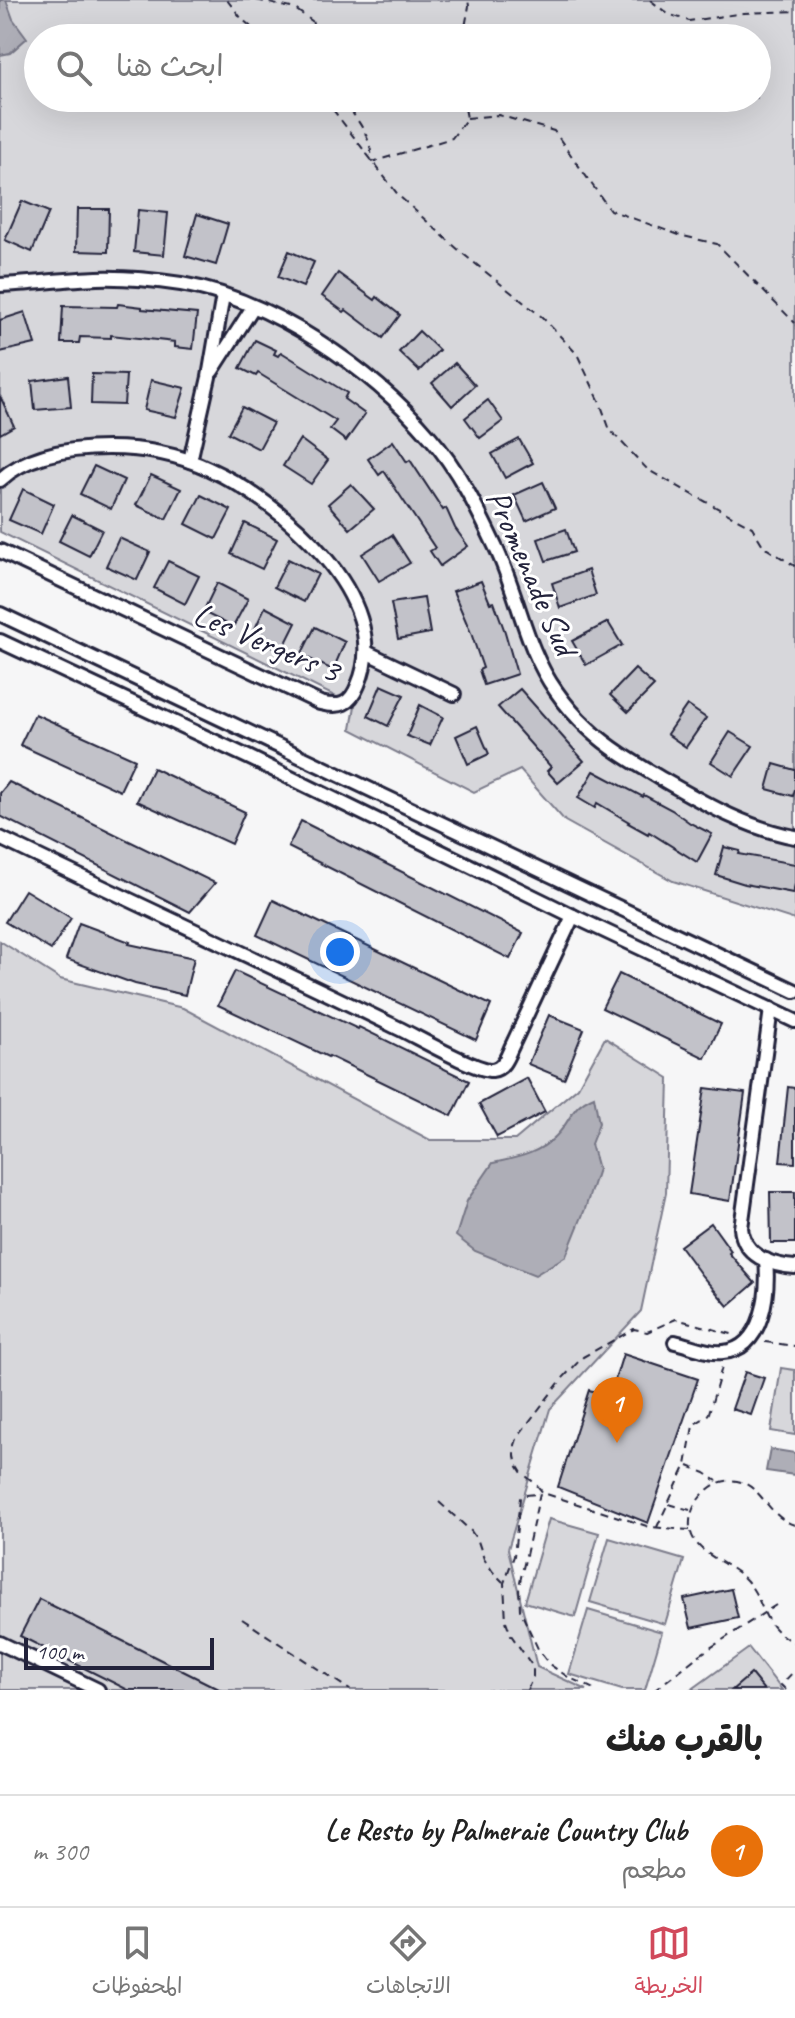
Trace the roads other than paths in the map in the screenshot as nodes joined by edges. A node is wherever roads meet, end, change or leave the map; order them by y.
1 (0, 285) edge
2 (223, 295) junction
3 (253, 307) junction
4 (209, 377) junction
5 (190, 461) junction
6 (0, 480) edge
7 (0, 551) edge
8 (0, 614) edge
9 (0, 641) edge
10 (366, 652) junction
11 (454, 694) dead end
12 (795, 837) edge
13 (0, 838) edge
14 (573, 916) junction
15 (795, 991) edge
16 (771, 1009) junction
17 (795, 1021) edge
18 (766, 1260) junction
19 (795, 1267) edge
20 (675, 1342) dead end
21 (0, 1643) edge
22 (98, 1690) edge

1 - 2 street, Promenade Sud
2 - 3 street, Promenade Sud
2 - 4 street
3 - 4 street
3 - 12 street, Promenade Sud
4 - 5 street
5 - 6 street, Les Vergers 3
5 - 10 street, Les Vergers 3
7 - 10 street, Les Vergers 3
8 - 15 street
9 - 14 street
10 - 11 street
13 - 14 street
14 - 16 street
16 - 17 street
16 - 18 street
18 - 19 street
18 - 20 street
21 - 22 street

